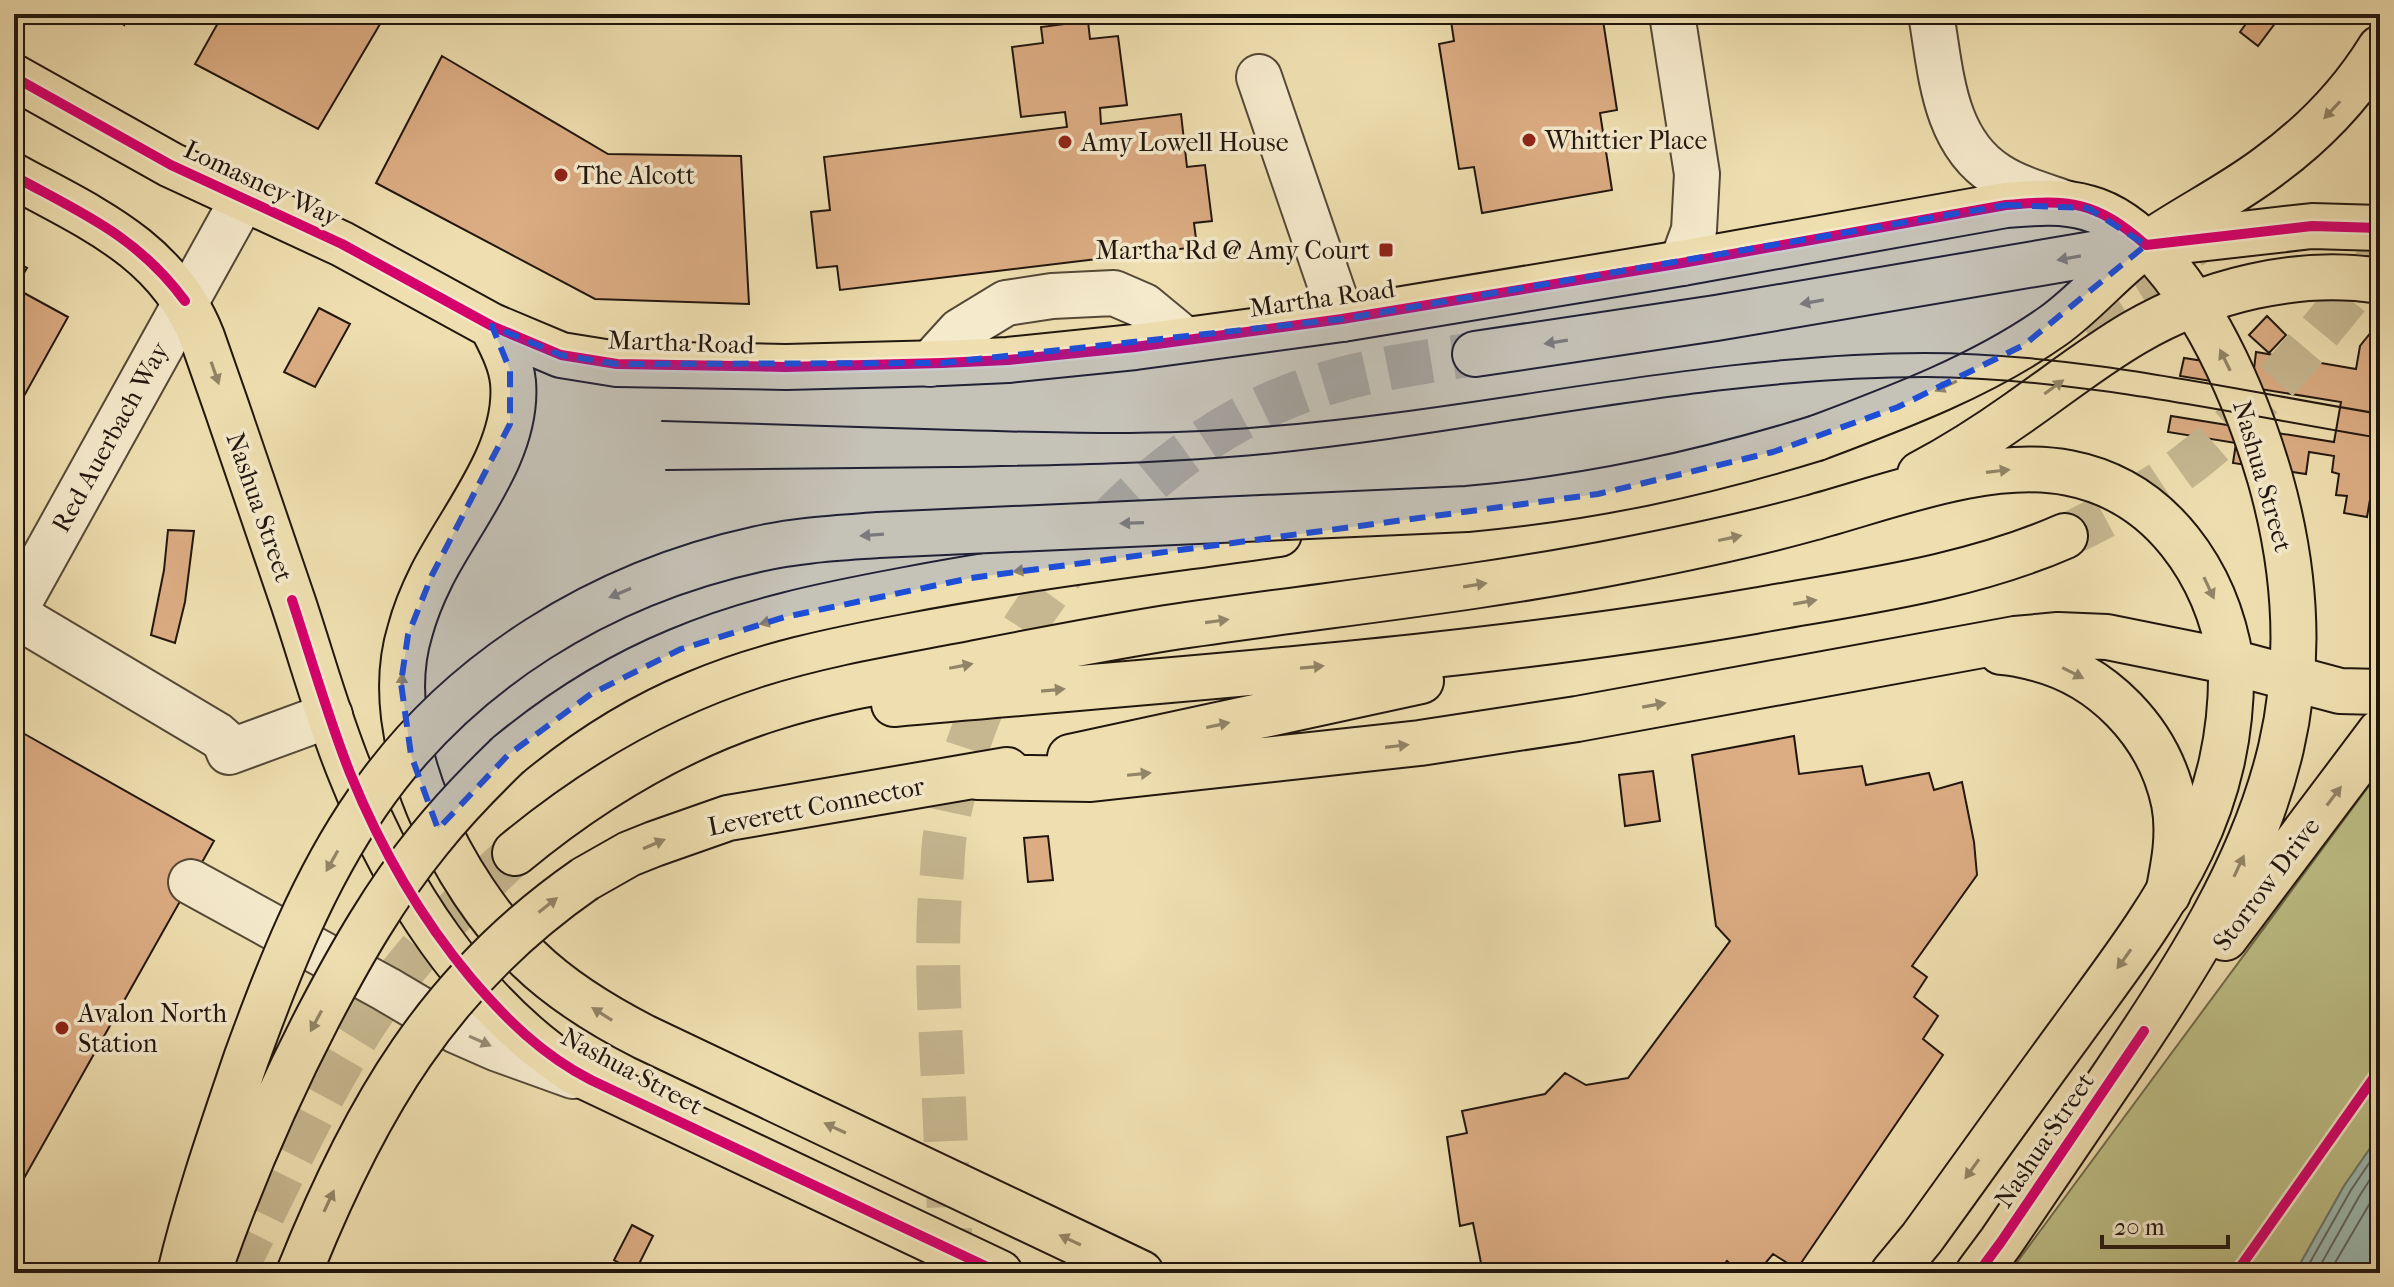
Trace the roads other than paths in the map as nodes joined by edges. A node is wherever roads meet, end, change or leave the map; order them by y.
1 (1672, 14) edge
2 (1931, 14) edge
3 (2380, 48) edge
4 (14, 77) edge
5 (1259, 77) dead end
6 (14, 176) edge
7 (243, 199) junction
8 (2065, 203) junction
9 (2380, 228) edge
10 (2146, 245) junction
11 (1682, 263) junction
12 (2380, 281) edge
13 (185, 301) junction
14 (2195, 305) junction
15 (1342, 319) junction
16 (492, 326) junction
17 (1184, 339) junction
18 (1475, 354) tunnel mouth
19 (930, 364) junction
20 (1804, 439) junction
21 (1841, 510) junction
22 (2065, 536) tunnel mouth
23 (1701, 620) junction
24 (1943, 652) junction
25 (2231, 662) junction
26 (2292, 679) junction
27 (2380, 692) edge
28 (330, 715) junction
29 (2380, 732) edge
30 (648, 763) junction
31 (977, 777) junction
32 (515, 853) tunnel mouth
33 (191, 882) dead end
34 (2168, 894) junction
35 (2144, 1031) junction
36 (609, 1089) junction
37 (180, 1273) edge
38 (208, 1273) edge
39 (299, 1273) edge
40 (1000, 1273) edge
41 (1141, 1273) edge
42 (1893, 1273) edge
43 (1978, 1273) edge

1 - 11 street
2 - 8 street
3 -> 10 main road
4 - 7 main road, Lomasney Way
5 - 15 street
6 - 13 main road
7 - 13 street, Red Auerbach Way
7 - 16 main road, Lomasney Way
8 - 10 main road, Martha Road
8 - 11 main road, Martha Road
9 - 10 main road
10 - 14 main road, Nashua Street
10 -> 18 main road
10 -> 20 main road
11 - 15 main road, Martha Road
12 - 14 main road
13 -> 28 main road, Nashua Street
13 - 28 street, Red Auerbach Way
21 -> 14 main road
26 -> 14 main road, Nashua Street
15 - 17 main road, Martha Road
16 - 19 main road, Martha Road
41 -> 16 main road, Nashua Street
17 - 19 main road, Martha Road
17 - 19 street
20 -> 37 main road, bridge
20 -> 38 main road, bridge
21 -> 25 main road, Nashua Street
30 -> 21 main road
23 -> 22 main road
30 -> 23 main road
31 -> 23 main road
24 - 25 main road
31 -> 24 main road
24 -> 34 main road
25 - 26 main road
25 - 34 main road, Nashua Street
26 - 27 main road
35 -> 26 main road, Nashua Street
28 - 36 main road, Nashua Street
35 -> 29 main road, Storrow Drive
30 - 32 main road
39 -> 31 main road, Leverett Connector, bridge
33 -> 36 street
34 -> 42 main road, Nashua Street
35 - 43 main road, Nashua Street
36 - 40 main road, Nashua Street

